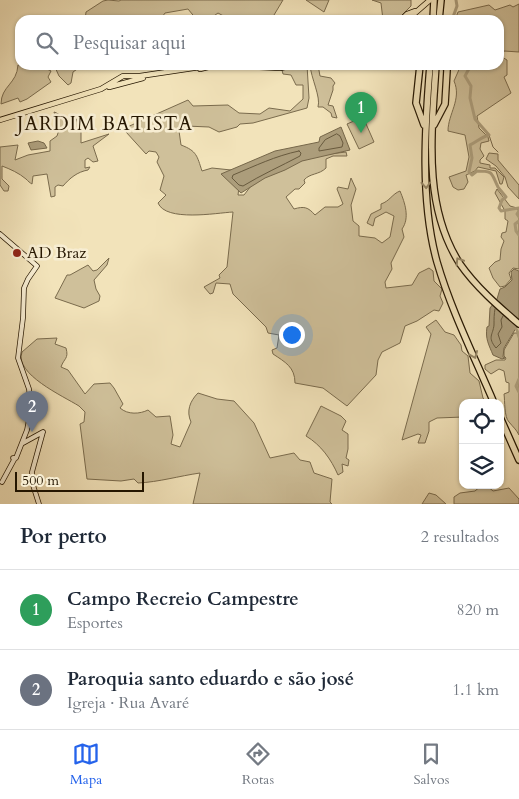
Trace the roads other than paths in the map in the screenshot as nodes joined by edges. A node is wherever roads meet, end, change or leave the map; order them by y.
1 (434, 0) edge
2 (441, 0) edge
3 (433, 15) edge
4 (440, 15) edge
5 (180, 70) edge
6 (195, 70) edge
7 (419, 70) edge
8 (432, 70) edge
9 (433, 70) edge
10 (447, 70) edge
11 (120, 78) junction
12 (127, 79) junction
13 (112, 85) junction
14 (428, 86) junction
15 (435, 88) junction
16 (416, 97) junction
17 (445, 100) junction
18 (0, 120) edge
19 (429, 130) junction
20 (0, 234) edge
21 (519, 324) edge
22 (492, 399) edge
23 (504, 426) edge
24 (23, 443) junction
25 (519, 460) edge
26 (1, 483) edge
27 (39, 504) edge

1 - 3 highway
2 - 4 highway
5 - 12 main road
6 - 12 main road
7 - 16 highway
8 - 14 highway
9 - 15 highway
10 - 17 highway
11 - 12 main road
11 - 13 main road
11 - 13 main road
12 - 13 main road
13 - 18 main road
14 - 16 highway
14 - 19 highway
15 - 17 highway
15 - 19 highway
16 - 19 highway
17 - 19 highway
21 -> 19 highway
19 -> 22 highway
20 - 24 main road
23 - 25 highway
24 - 26 main road
24 - 27 main road

